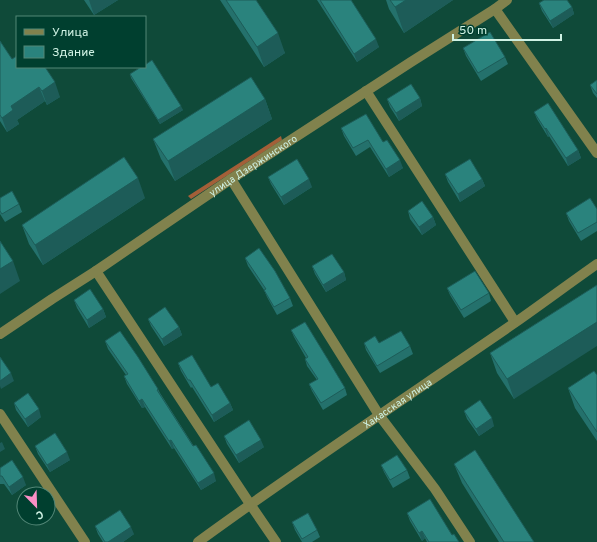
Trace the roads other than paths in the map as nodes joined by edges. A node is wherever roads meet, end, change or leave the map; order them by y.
1 (507, 0) edge
2 (495, 9) junction
3 (366, 91) junction
4 (597, 153) edge
5 (231, 179) junction
6 (597, 264) edge
7 (96, 271) junction
8 (515, 322) junction
9 (0, 334) edge
10 (0, 414) edge
11 (379, 415) junction
12 (250, 504) junction
13 (85, 542) edge
14 (198, 542) edge
15 (276, 542) edge
16 (470, 542) edge

1 - 2 street, улица Дзержинского
2 - 3 street, улица Дзержинского
2 - 4 street
3 - 5 street, улица Дзержинского
3 - 8 street
5 - 7 street, улица Дзержинского
5 - 11 street
6 - 8 street, Хакасская улица
7 - 9 street, улица Дзержинского
7 - 12 street
8 - 11 street, Хакасская улица
10 - 13 street
11 - 12 street, Хакасская улица
11 - 16 street
12 - 14 street, Хакасская улица
12 - 15 street

